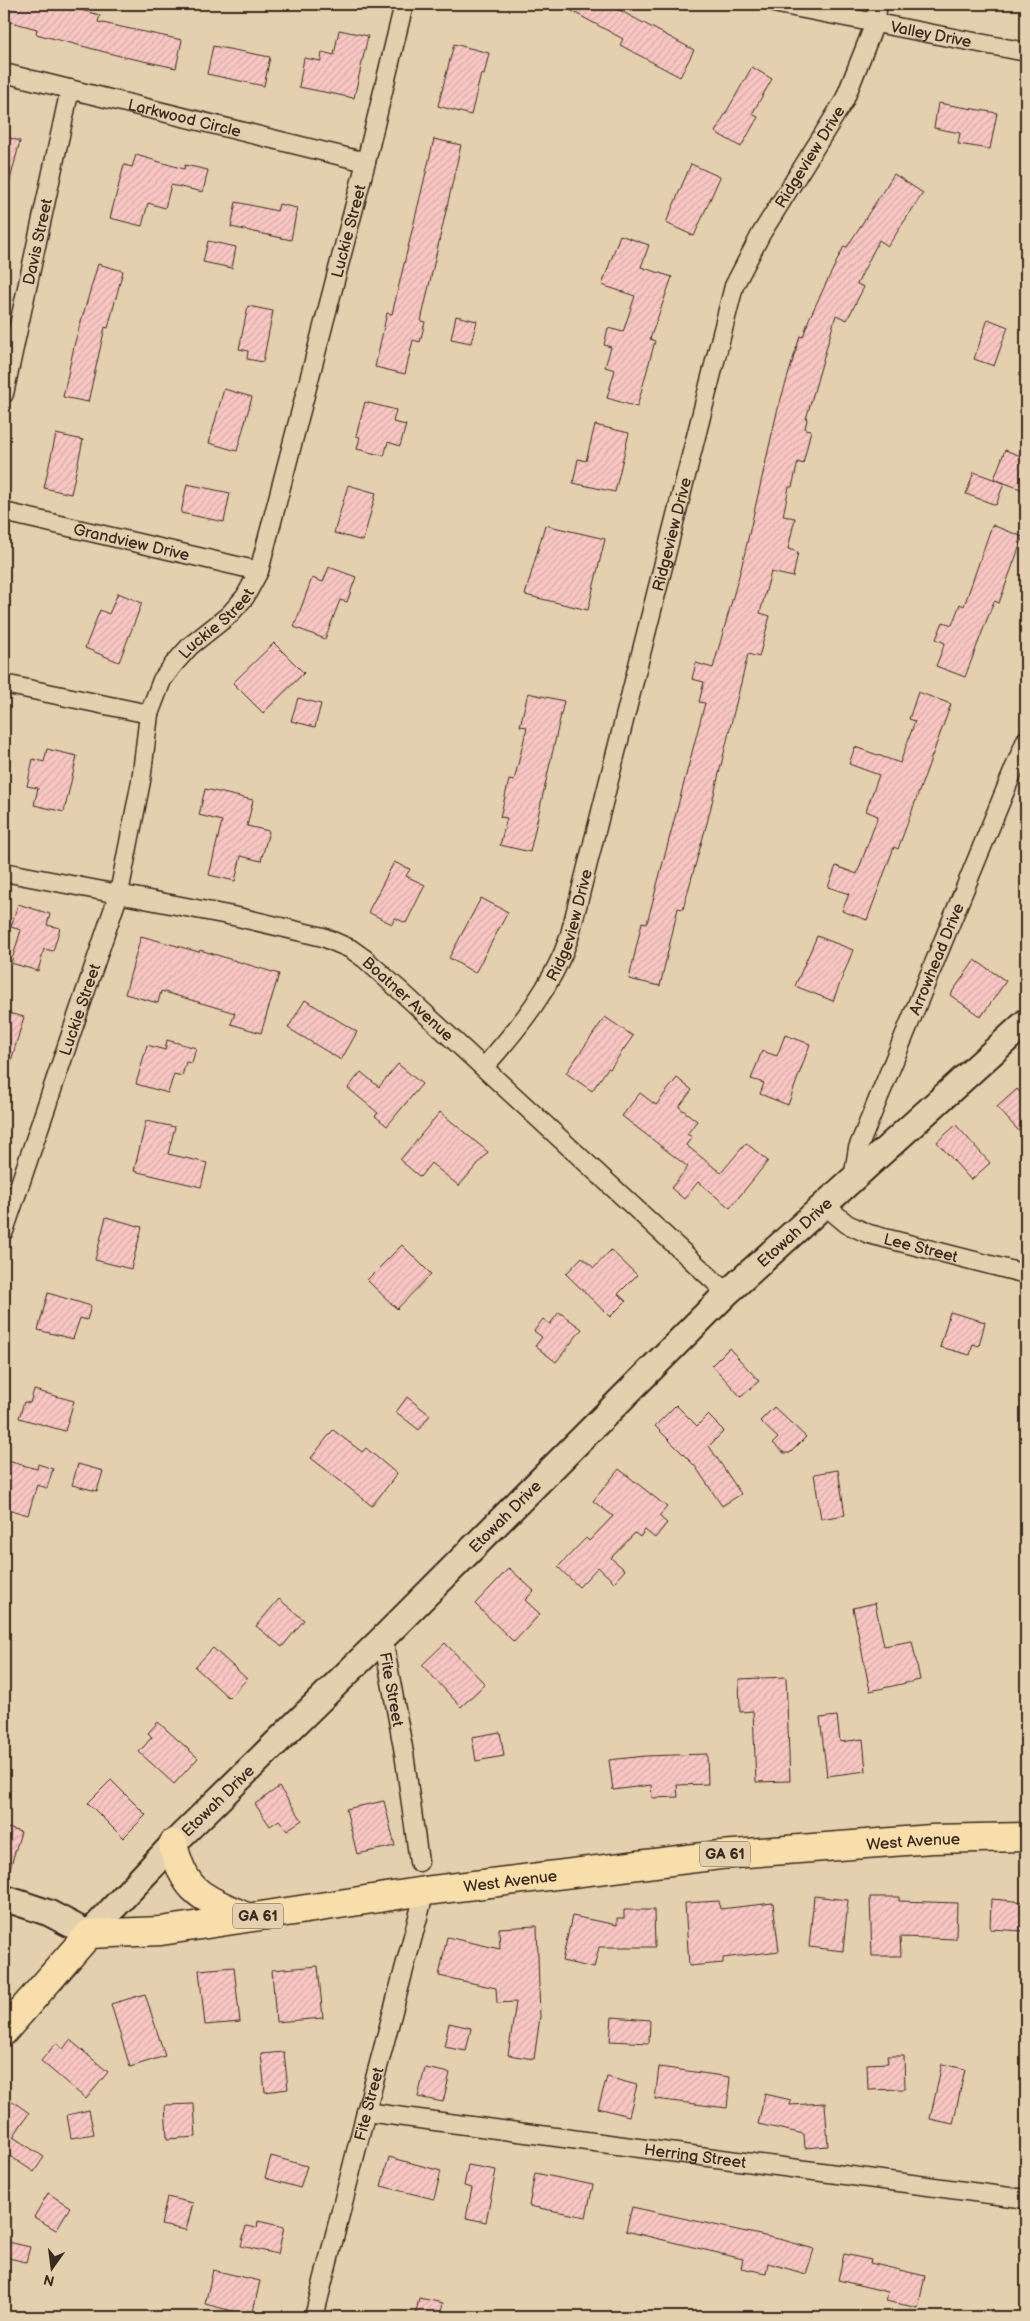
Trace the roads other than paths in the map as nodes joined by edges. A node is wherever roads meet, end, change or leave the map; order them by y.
1 (404, 4) edge
2 (778, 4) edge
3 (878, 4) edge
4 (874, 23) junction
5 (1026, 52) edge
6 (4, 72) edge
7 (70, 88) junction
8 (366, 162) junction
9 (4, 394) edge
10 (4, 512) edge
11 (259, 571) junction
12 (4, 684) edge
13 (149, 714) junction
14 (1026, 740) edge
15 (4, 872) edge
16 (119, 893) junction
17 (1026, 1022) edge
18 (484, 1067) junction
19 (853, 1179) junction
20 (824, 1204) junction
21 (4, 1231) edge
22 (1026, 1274) edge
23 (727, 1293) junction
24 (383, 1638) junction
25 (1026, 1837) edge
26 (173, 1844) junction
27 (418, 1862) dead end
28 (425, 1891) junction
29 (4, 1898) edge
30 (246, 1918) junction
31 (89, 1934) junction
32 (4, 2031) edge
33 (366, 2112) junction
34 (1026, 2200) edge
35 (314, 2317) edge

1 - 8 street, Luckie Street
2 - 4 street, Valley Drive
3 - 4 street, Ridgeview Drive
4 - 5 street, Valley Drive
4 - 18 street, Ridgeview Drive
6 - 7 street, Larkwood Circle
7 - 8 street, Larkwood Circle
7 - 9 street, Davis Street
8 - 11 street, Luckie Street
10 - 11 street, Grandview Drive
11 - 13 street, Luckie Street
12 - 13 street
13 - 16 street, Luckie Street
14 - 19 street, Arrowhead Drive
15 - 16 street, Boatner Avenue
16 - 18 street, Boatner Avenue
16 - 21 street, Luckie Street
17 - 19 street, Etowah Drive
18 - 23 street, Boatner Avenue
19 - 20 street, Etowah Drive
20 - 22 street, Lee Street
20 - 23 street, Etowah Drive
23 - 24 street, Etowah Drive
24 - 26 street, Etowah Drive
24 - 27 street, Fite Street
25 - 28 main road, West Avenue / GA 61
26 - 30 main road
26 - 31 street, Etowah Drive
28 - 30 main road, West Avenue / GA 61
28 - 33 street, Fite Street
29 - 31 street
30 - 31 main road, West Avenue / GA 61
31 - 32 main road, Etowah Drive
33 - 34 street, Herring Street
33 - 35 street, Fite Street

